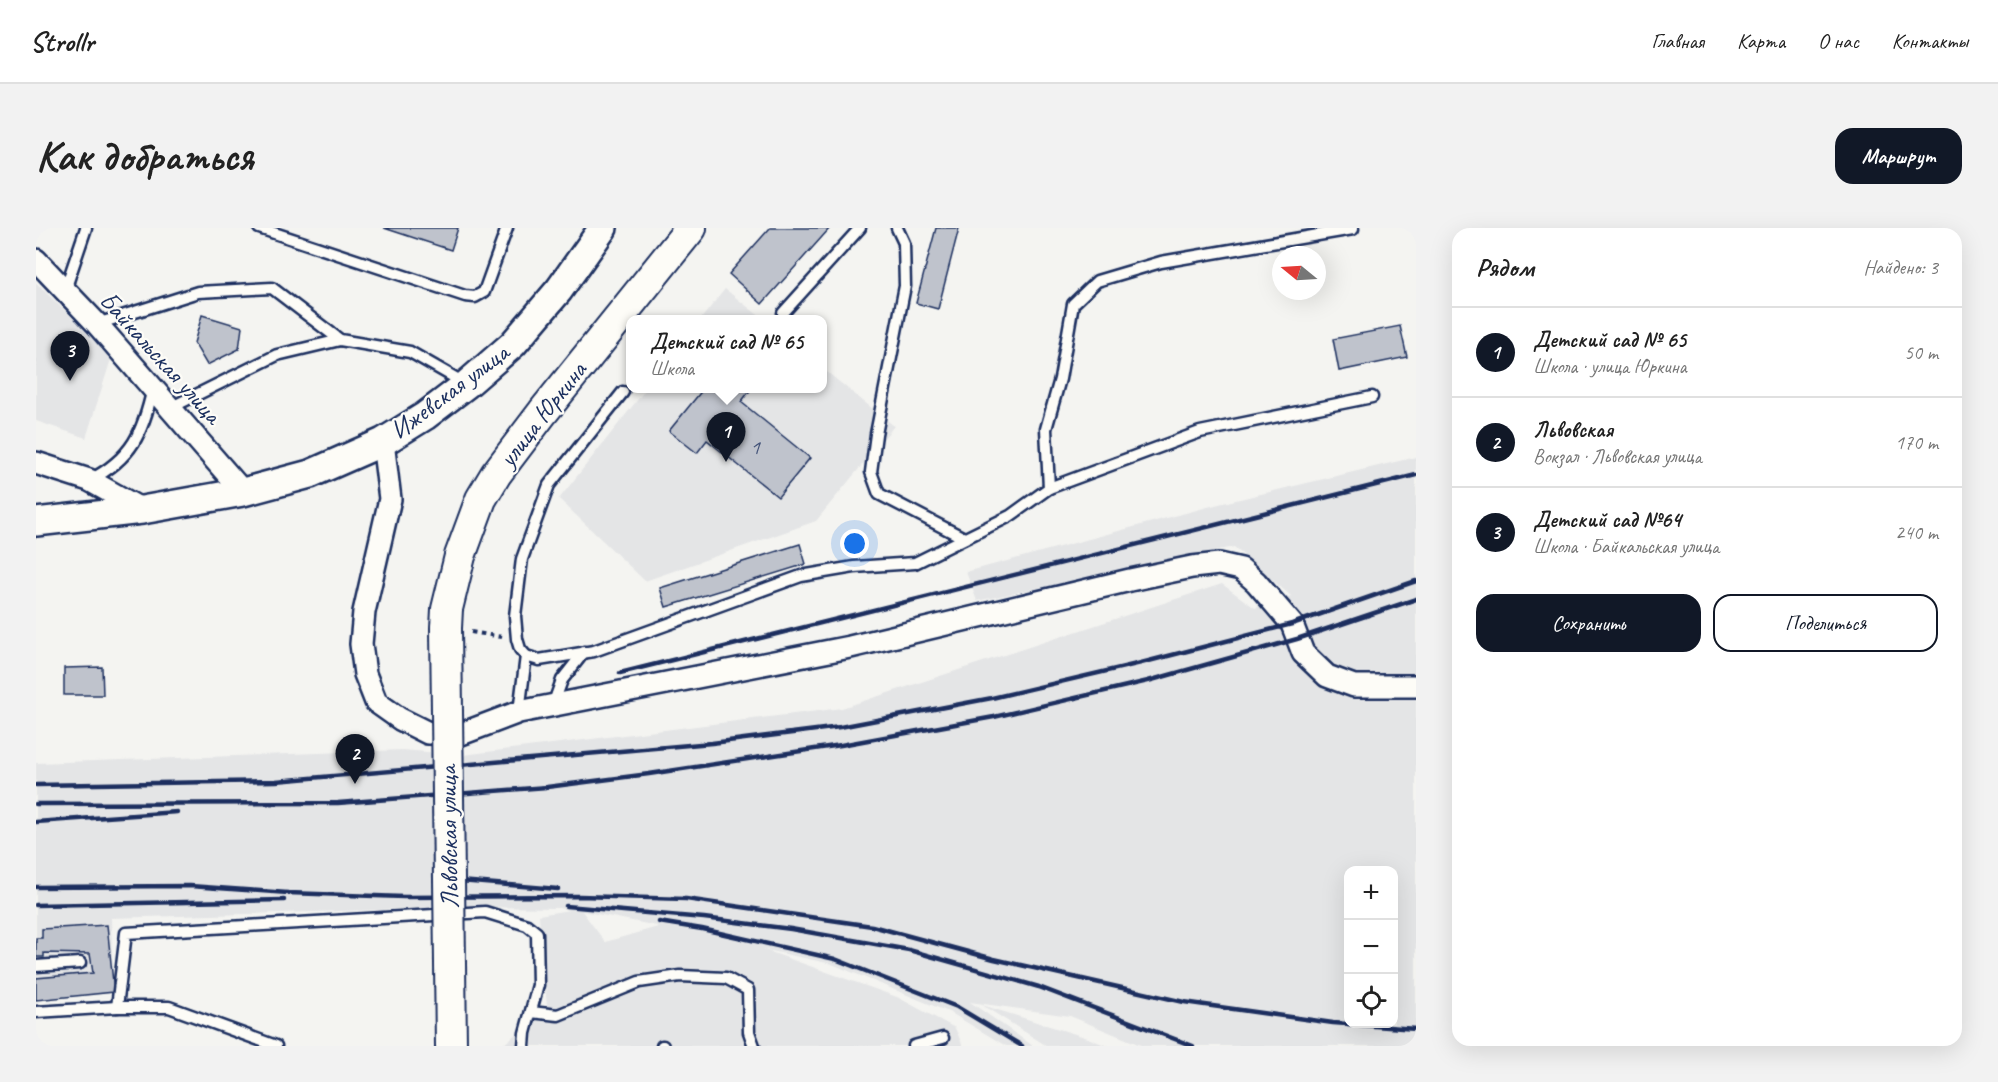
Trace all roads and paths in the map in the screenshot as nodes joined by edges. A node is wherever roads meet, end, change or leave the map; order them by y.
1 (86, 228) edge
2 (259, 228) edge
3 (507, 228) edge
4 (603, 228) edge
5 (691, 228) edge
6 (860, 228) edge
7 (897, 228) edge
8 (1353, 229) edge
9 (36, 260) edge
10 (65, 291) junction
11 (783, 313) dead end
12 (97, 324) junction
13 (340, 340) junction
14 (467, 384) junction
15 (153, 388) junction
16 (623, 392) dead end
17 (1372, 397) dead end
18 (170, 408) junction
19 (383, 442) junction
20 (36, 463) edge
21 (89, 480) junction
22 (1049, 488) junction
23 (243, 492) junction
24 (142, 510) junction
25 (36, 522) edge
26 (964, 538) junction
27 (446, 627) junction
28 (517, 639) junction
29 (584, 652) junction
30 (526, 656) junction
31 (1416, 686) edge
32 (553, 705) junction
33 (519, 712) junction
34 (80, 963) dead end
35 (36, 966) edge
36 (117, 1007) junction
37 (36, 1012) edge
38 (531, 1012) junction
39 (943, 1038) dead end
40 (276, 1046) edge
41 (451, 1046) edge
42 (524, 1046) edge
43 (754, 1046) edge
44 (914, 1046) edge

1 - 10 lane
2 - 3 lane
4 - 14 street, Ижевская улица
5 - 27 main road, улица Юркина
6 - 11 lane
7 - 26 lane
8 - 22 lane
9 - 10 street, Байкальская улица
10 - 12 street, Байкальская улица
12 - 13 lane
12 - 15 street, Байкальская улица
13 - 14 lane
13 - 18 lane
14 - 19 street, Ижевская улица
15 - 18 street, Байкальская улица
15 - 21 lane
16 - 28 lane
17 - 22 lane
18 - 23 street, Байкальская улица
19 - 23 street, Ижевская улица
19 - 33 street
20 - 21 street
21 - 24 street
22 - 26 lane
23 - 24 street, Ижевская улица
24 - 25 street, Ижевская улица
26 - 29 lane
27 - 28 path
27 - 41 main road, Львовская улица, bridge
28 - 30 lane
29 - 30 lane
29 - 32 lane
30 - 33 lane
31 - 32 street
32 - 33 street
34 - 35 lane
36 - 37 lane
36 - 38 lane
36 - 40 lane
38 - 42 lane
38 - 43 lane
39 - 44 lane

